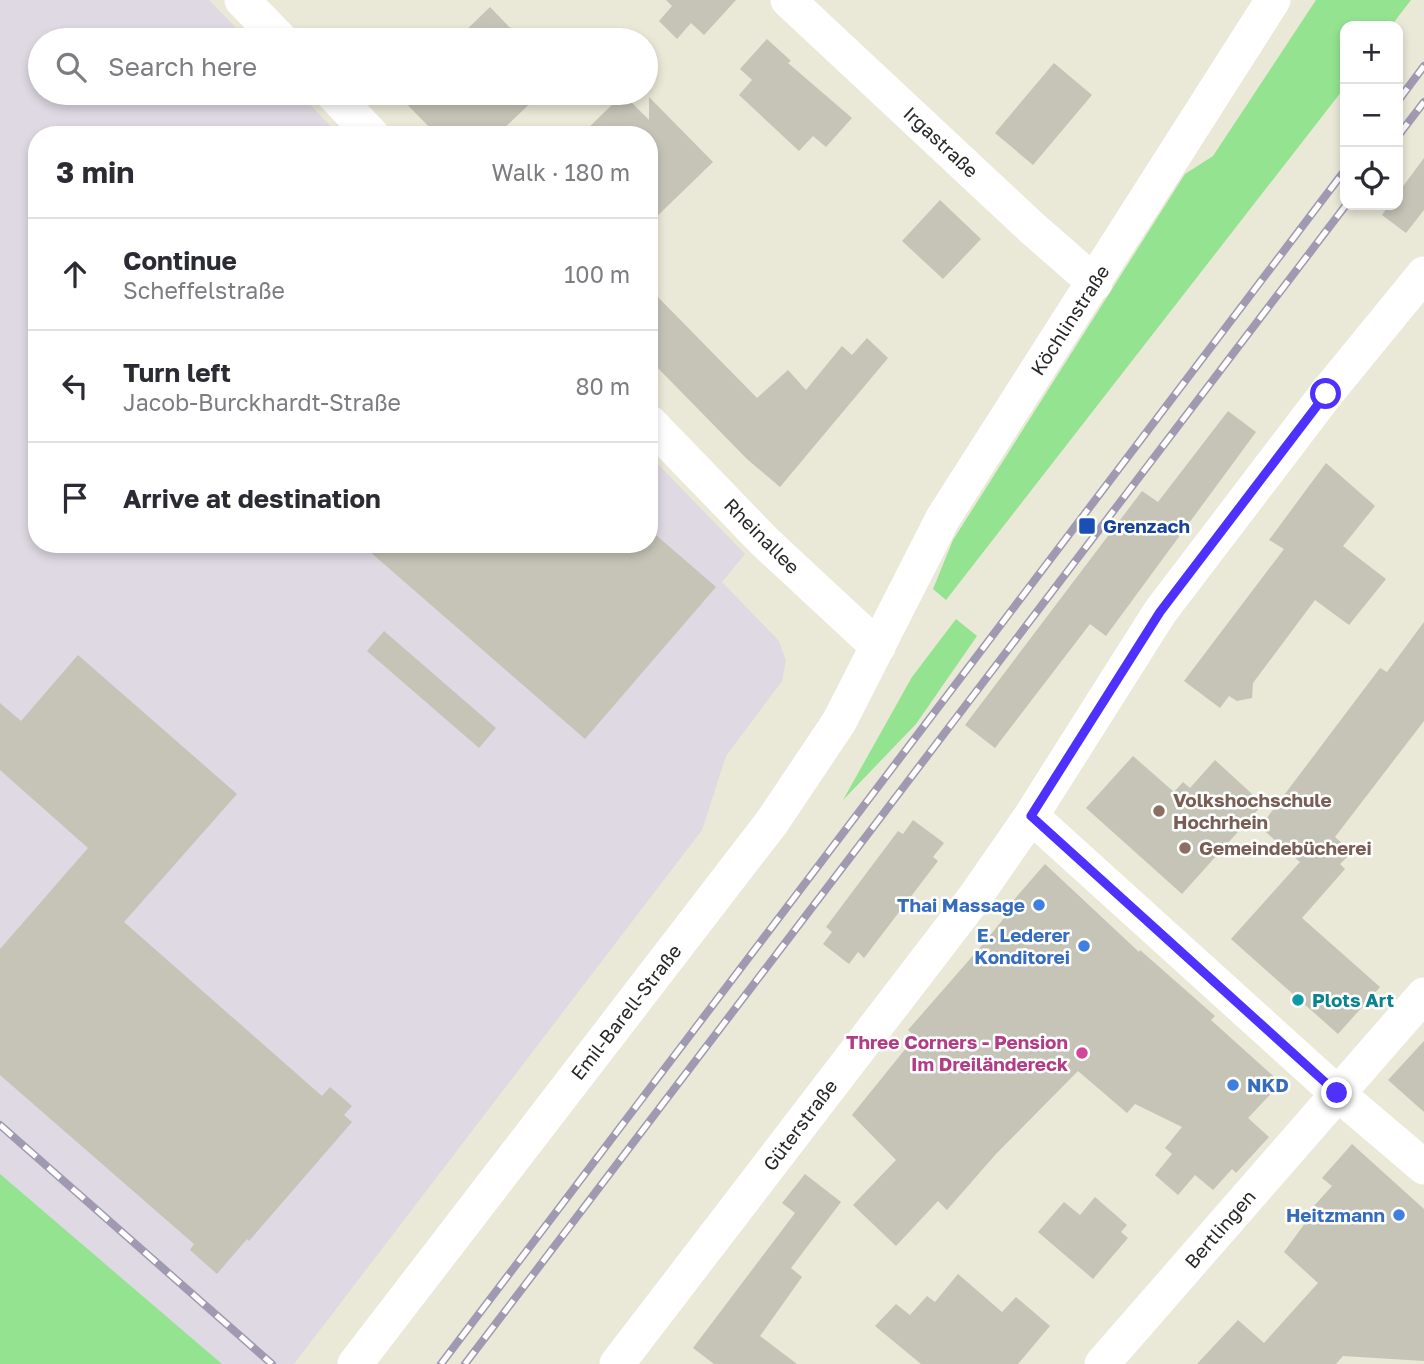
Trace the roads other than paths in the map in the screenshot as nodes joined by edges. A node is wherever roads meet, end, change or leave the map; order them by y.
1 (243, 0) edge
2 (788, 0) edge
3 (1273, 0) edge
4 (270, 28) edge
5 (343, 105) edge
6 (363, 126) edge
7 (1424, 274) edge
8 (1095, 282) junction
9 (658, 431) edge
10 (878, 647) junction
11 (1031, 816) junction
12 (1424, 995) edge
13 (1337, 1093) junction
14 (1424, 1167) edge
15 (355, 1364) edge
16 (617, 1364) edge
17 (1102, 1364) edge

1 - 4 street
2 - 8 street, Irgastraße
3 - 8 street, Köchlinstraße
5 - 6 street
7 - 11 street, Güterstraße
8 - 10 street, Köchlinstraße
9 - 10 street, Rheinallee
10 - 15 street, Emil-Barell-Straße
11 - 13 street
11 - 16 street, Güterstraße
12 - 13 street, Bertlingen
13 - 14 street
13 - 17 street, Bertlingen

